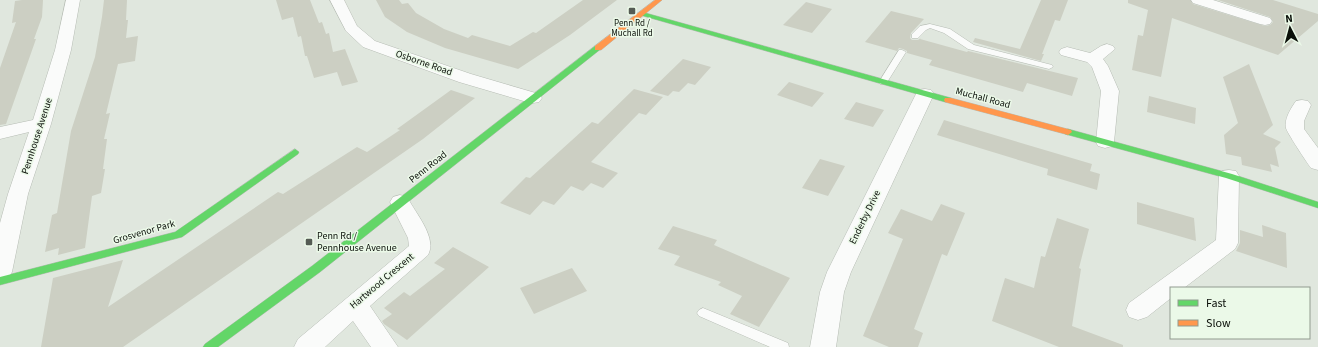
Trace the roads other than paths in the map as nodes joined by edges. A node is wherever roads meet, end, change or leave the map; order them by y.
1 (73, 0) edge
2 (337, 0) edge
3 (659, 0) edge
4 (1198, 0) edge
5 (642, 14) junction
6 (1265, 22) dead end
7 (915, 36) dead end
8 (902, 52) dead end
9 (1067, 52) dead end
10 (1049, 67) dead end
11 (883, 82) junction
12 (925, 94) junction
13 (533, 98) junction
14 (1302, 105) dead end
15 (42, 124) junction
16 (0, 133) edge
17 (1105, 142) junction
18 (295, 152) dead end
19 (1318, 164) edge
20 (1230, 176) junction
21 (400, 202) junction
22 (1318, 205) edge
23 (0, 272) edge
24 (0, 281) edge
25 (355, 304) junction
26 (1138, 310) dead end
27 (703, 313) dead end
28 (209, 347) edge
29 (306, 347) edge
30 (386, 347) edge
31 (783, 347) edge
32 (823, 347) edge

1 - 15 street, Pennhouse Avenue
2 - 13 street, Osborne Road
3 - 5 main road, Penn Road
4 - 6 street
5 - 11 main road, Muchall Road
5 - 13 main road, Penn Road
7 - 10 lane
8 - 11 lane
9 - 17 street
11 - 12 main road, Muchall Road
12 - 17 main road, Muchall Road
12 - 32 street, Enderby Drive
13 - 21 main road, Penn Road
14 - 19 street
15 - 16 street
15 - 23 street, Pennhouse Avenue
17 - 20 main road, Muchall Road
18 - 24 main road, Grosvenor Park
20 - 22 main road, Muchall Road
20 - 26 street
21 - 25 street, Hartwood Crescent
21 - 28 main road, Penn Road
25 - 29 street, Hartwood Crescent
25 - 30 street
27 - 31 lane

